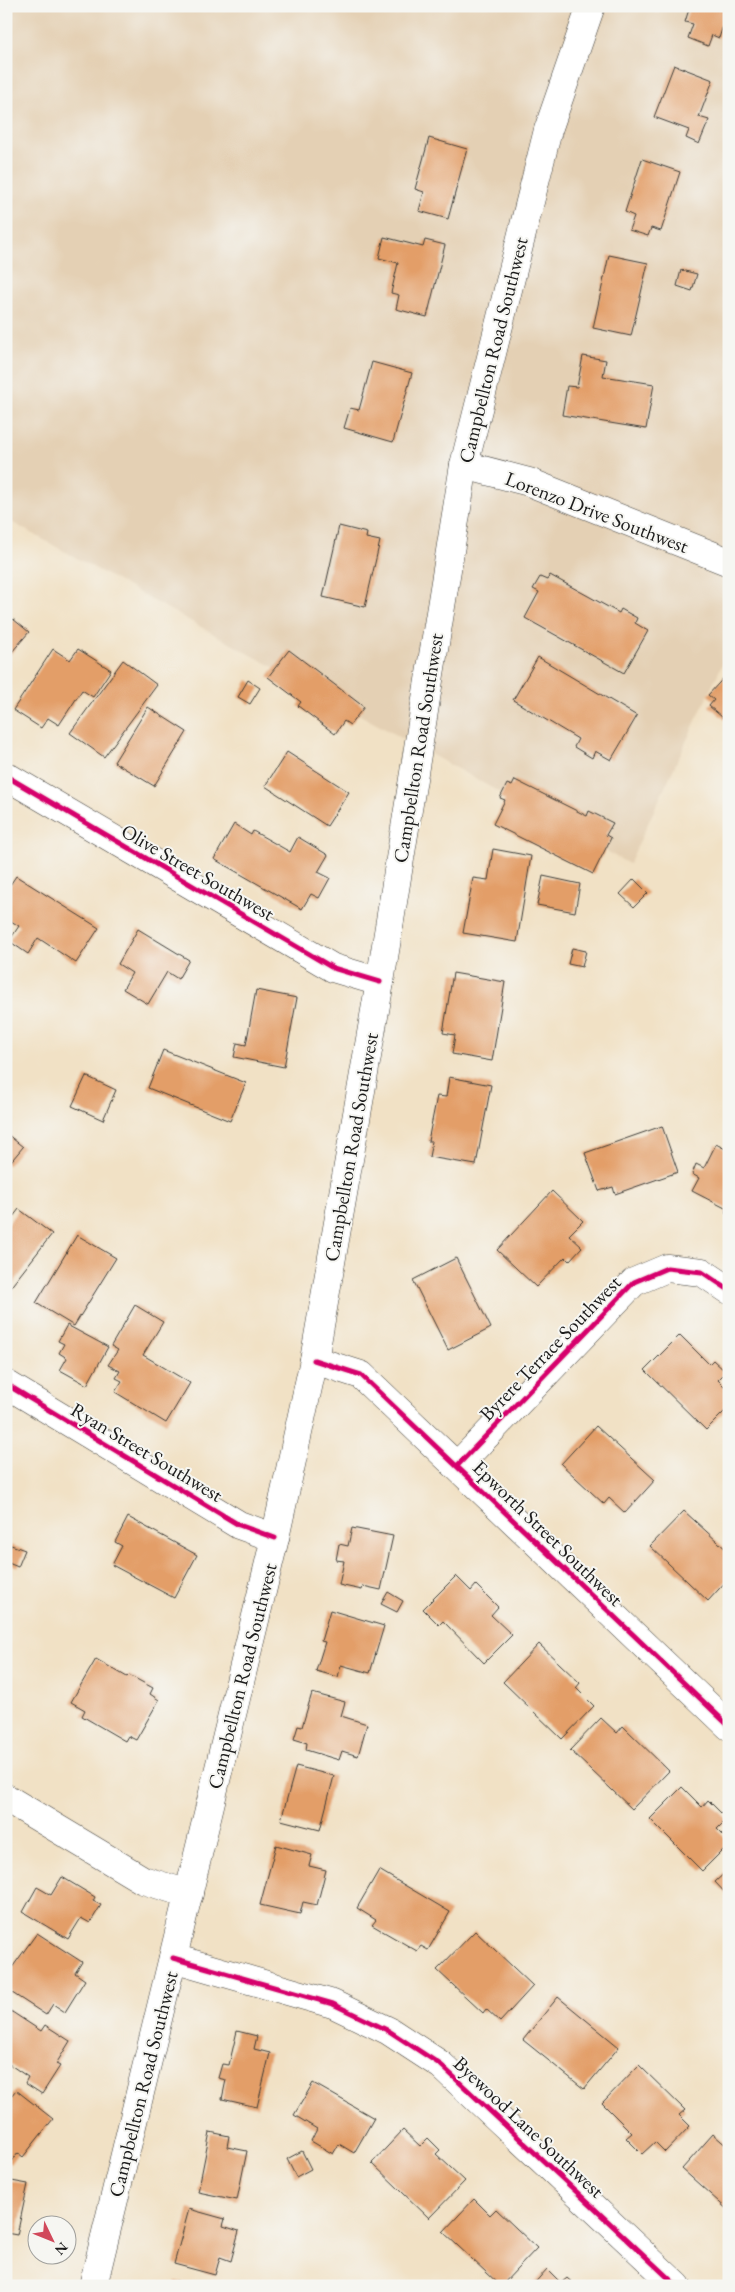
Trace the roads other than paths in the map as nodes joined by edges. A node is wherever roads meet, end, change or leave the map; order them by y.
1 (591, 6) edge
2 (464, 465) junction
3 (729, 562) edge
4 (6, 776) edge
5 (380, 982) junction
6 (729, 1290) edge
7 (314, 1360) junction
8 (6, 1384) edge
9 (457, 1466) junction
10 (276, 1538) junction
11 (729, 1726) edge
12 (6, 1798) edge
13 (189, 1894) junction
14 (173, 1958) junction
15 (93, 2286) edge
16 (677, 2286) edge

1 - 2 street, Campbellton Road Southwest
2 - 3 street, Lorenzo Drive Southwest
2 - 5 street, Campbellton Road Southwest
4 - 5 street, Olive Street Southwest
5 - 7 street, Campbellton Road Southwest
6 - 9 street, Byrere Terrace Southwest
7 - 9 street, Epworth Street Southwest
7 - 10 street, Campbellton Road Southwest
8 - 10 street, Ryan Street Southwest
9 - 11 street, Epworth Street Southwest
10 - 13 street, Campbellton Road Southwest
12 - 13 street
13 - 14 street, Campbellton Road Southwest
14 - 15 street, Campbellton Road Southwest
14 - 16 street, Byewood Lane Southwest

